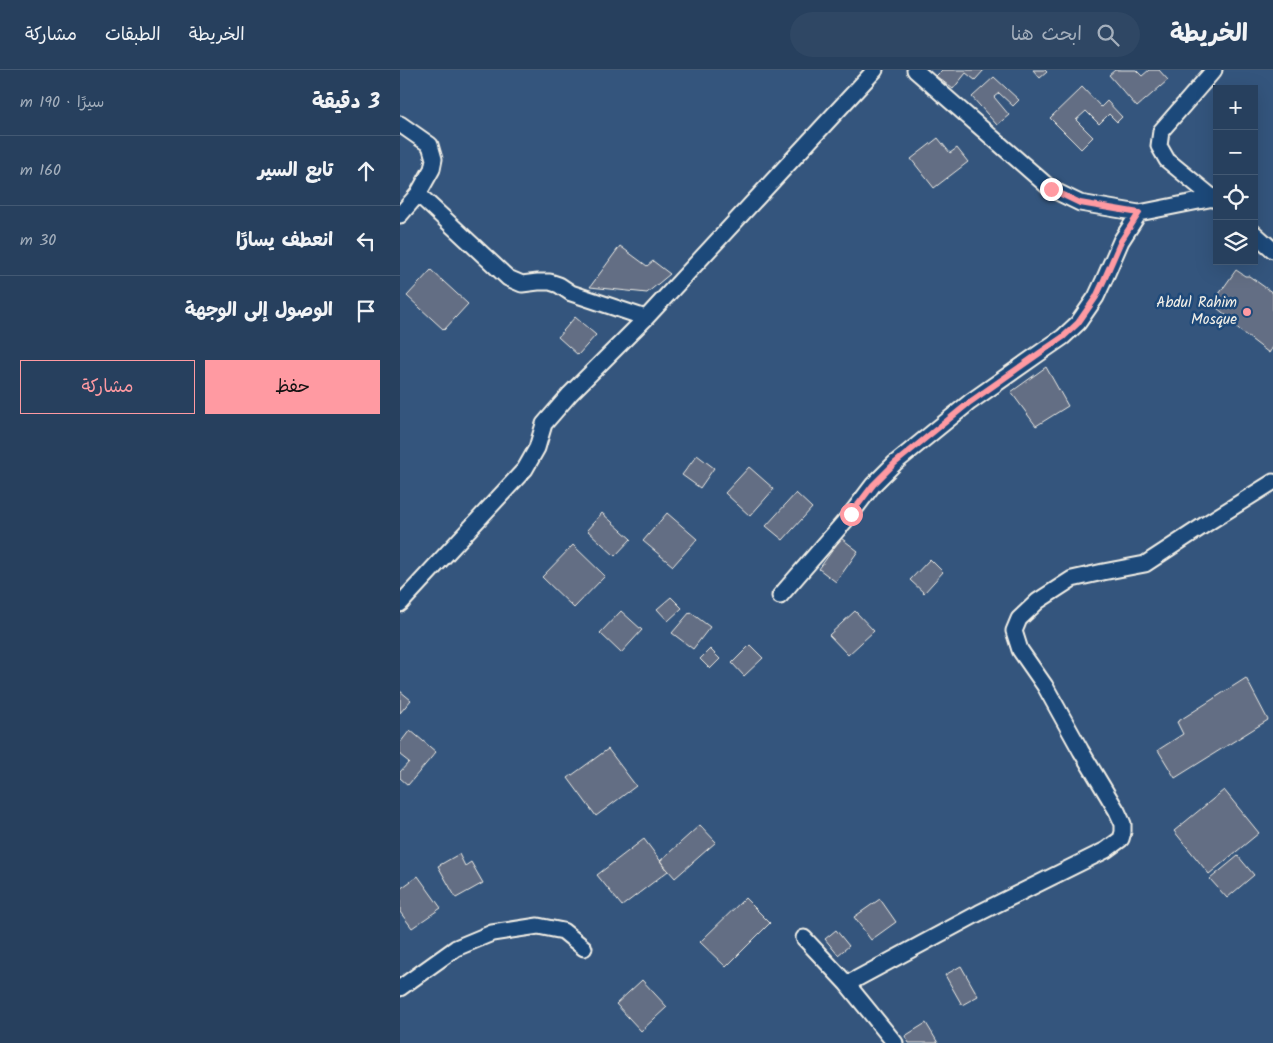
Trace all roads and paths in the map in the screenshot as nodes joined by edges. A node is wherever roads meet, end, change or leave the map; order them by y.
1 (875, 70) edge
2 (915, 70) edge
3 (1214, 70) edge
4 (400, 124) edge
5 (418, 194) junction
6 (1213, 197) edge
7 (1213, 199) edge
8 (400, 200) edge
9 (1139, 213) junction
10 (400, 215) edge
11 (1258, 237) edge
12 (1273, 250) edge
13 (646, 318) junction
14 (1273, 482) edge
15 (780, 596) dead end
16 (400, 604) edge
17 (804, 938) dead end
18 (584, 948) dead end
19 (847, 984) junction
20 (400, 988) edge
21 (896, 1043) edge

1 - 13 street
2 - 9 street
3 - 6 street
4 - 5 street
5 - 8 street
5 - 10 street
5 - 13 street
7 - 9 street
9 - 15 street
11 - 12 street
13 - 16 street
14 - 19 street
17 - 19 street
18 - 20 street
19 - 21 street

